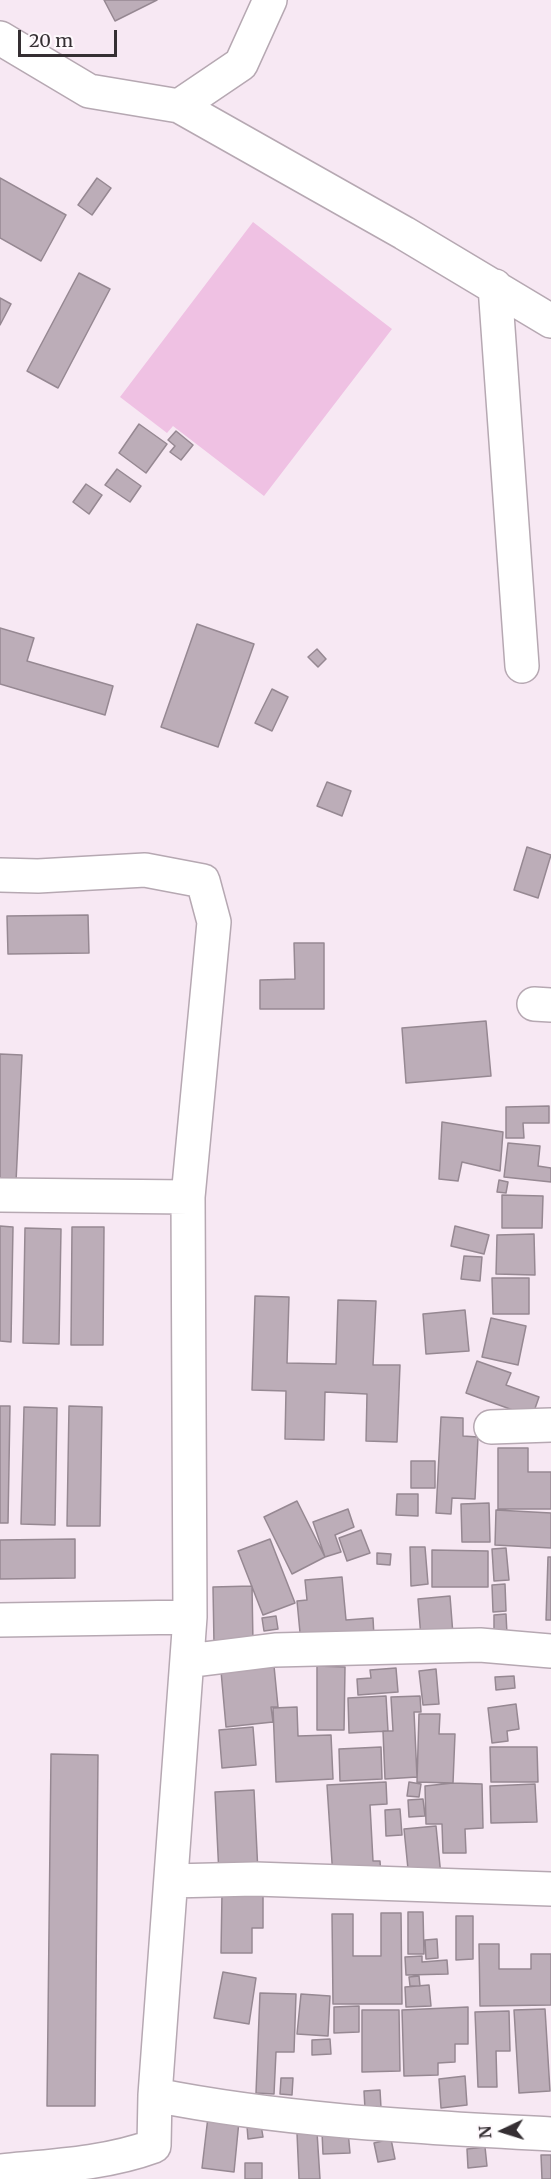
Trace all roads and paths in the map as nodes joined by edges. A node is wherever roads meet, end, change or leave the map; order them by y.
1 (270, 0) edge
2 (0, 38) edge
3 (179, 106) junction
4 (495, 286) junction
5 (551, 321) edge
6 (522, 666) dead end
7 (0, 875) edge
8 (0, 1195) edge
9 (188, 1197) junction
10 (551, 1425) edge
11 (491, 1427) dead end
12 (190, 1617) junction
13 (0, 1620) edge
14 (551, 1651) edge
15 (187, 1661) junction
16 (171, 1881) junction
17 (551, 1889) edge
18 (155, 2095) junction
19 (551, 2134) edge
20 (0, 2171) edge

1 - 3 street
2 - 3 street
3 - 4 street
4 - 5 street
4 - 6 street
7 - 9 street
8 - 9 street
9 - 12 street
10 - 11 street
12 - 13 street
12 - 15 street
14 - 15 street
15 - 16 street
16 - 17 street
16 - 18 street
18 - 19 street
18 - 20 street

